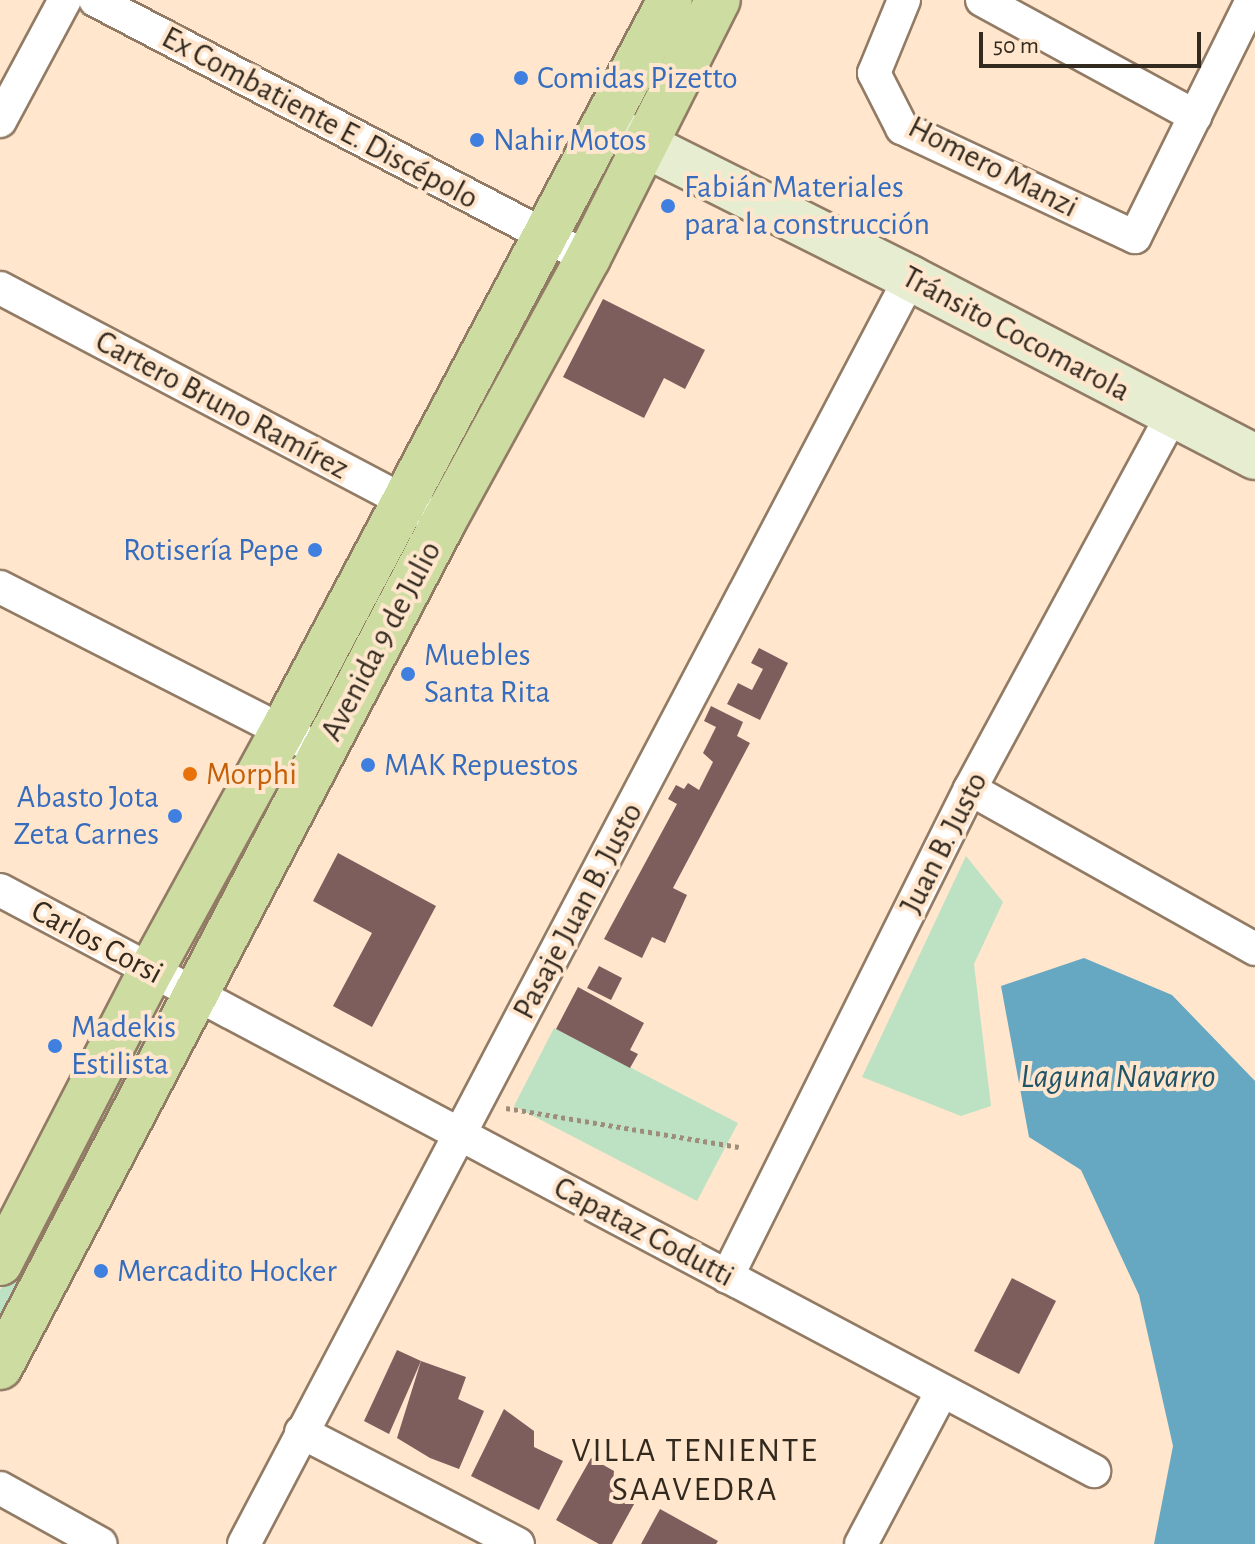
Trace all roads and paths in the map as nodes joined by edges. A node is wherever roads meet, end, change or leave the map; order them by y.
1 (65, 0) edge
2 (95, 0) edge
3 (670, 0) edge
4 (718, 0) edge
5 (904, 0) edge
6 (982, 0) edge
7 (1252, 0) edge
8 (1195, 116) junction
9 (0, 121) edge
10 (605, 125) junction
11 (645, 145) junction
12 (545, 237) junction
13 (588, 258) junction
14 (910, 278) junction
15 (0, 288) edge
16 (1172, 416) junction
17 (1255, 457) edge
18 (403, 500) junction
19 (444, 521) junction
20 (0, 587) edge
21 (282, 732) junction
22 (323, 751) junction
23 (970, 789) junction
24 (0, 890) edge
25 (1255, 949) edge
26 (152, 969) junction
27 (193, 994) junction
28 (478, 1103) junction
29 (461, 1135) junction
30 (739, 1147) dead end
31 (0, 1263) edge
32 (727, 1277) junction
33 (0, 1367) edge
34 (942, 1391) junction
35 (301, 1432) junction
36 (1094, 1471) dead end
37 (0, 1488) edge
38 (101, 1544) edge
39 (244, 1544) edge
40 (518, 1544) edge
41 (861, 1544) edge

1 - 9 street
2 - 12 street, Ex Combatiente E. Discépolo
3 - 10 main road, Avenida 9 de Julio
4 - 11 main road, Avenida 9 de Julio
5 - 8 street, Homero Manzi
6 - 8 street
7 - 8 street
10 - 11 street, Tránsito Cocomarola
10 - 12 main road, Avenida 9 de Julio
11 - 13 main road, Avenida 9 de Julio
11 - 14 street, Tránsito Cocomarola
12 - 13 street, Ex Combatiente E. Discépolo
12 - 18 main road, Avenida 9 de Julio
13 - 19 main road, Avenida 9 de Julio
14 - 16 street, Tránsito Cocomarola
14 - 28 street, Pasaje Juan B. Justo
15 - 18 street, Cartero Bruno Ramírez
16 - 17 street, Tránsito Cocomarola
16 - 23 street, Juan B. Justo
18 - 19 street, Cartero Bruno Ramírez
18 - 21 main road, Avenida 9 de Julio
19 - 22 main road, Avenida 9 de Julio
20 - 21 street
21 - 22 street
21 - 26 main road, Avenida 9 de Julio
22 - 27 main road, Avenida 9 de Julio
23 - 25 street
23 - 32 street, Juan B. Justo
24 - 26 street, Carlos Corsi
26 - 27 street, Carlos Corsi
26 - 31 main road, Avenida 9 de Julio
27 - 29 street, Capataz Codutti
27 - 33 main road, Avenida 9 de Julio
28 - 29 street, Pasaje Juan B. Justo
28 - 30 path
29 - 32 street, Capataz Codutti
29 - 35 street, Pasaje Juan B. Justo
32 - 34 street, Capataz Codutti
34 - 36 street, Capataz Codutti
34 - 41 street
35 - 39 street, Pasaje Juan B. Justo
35 - 40 street
37 - 38 street

